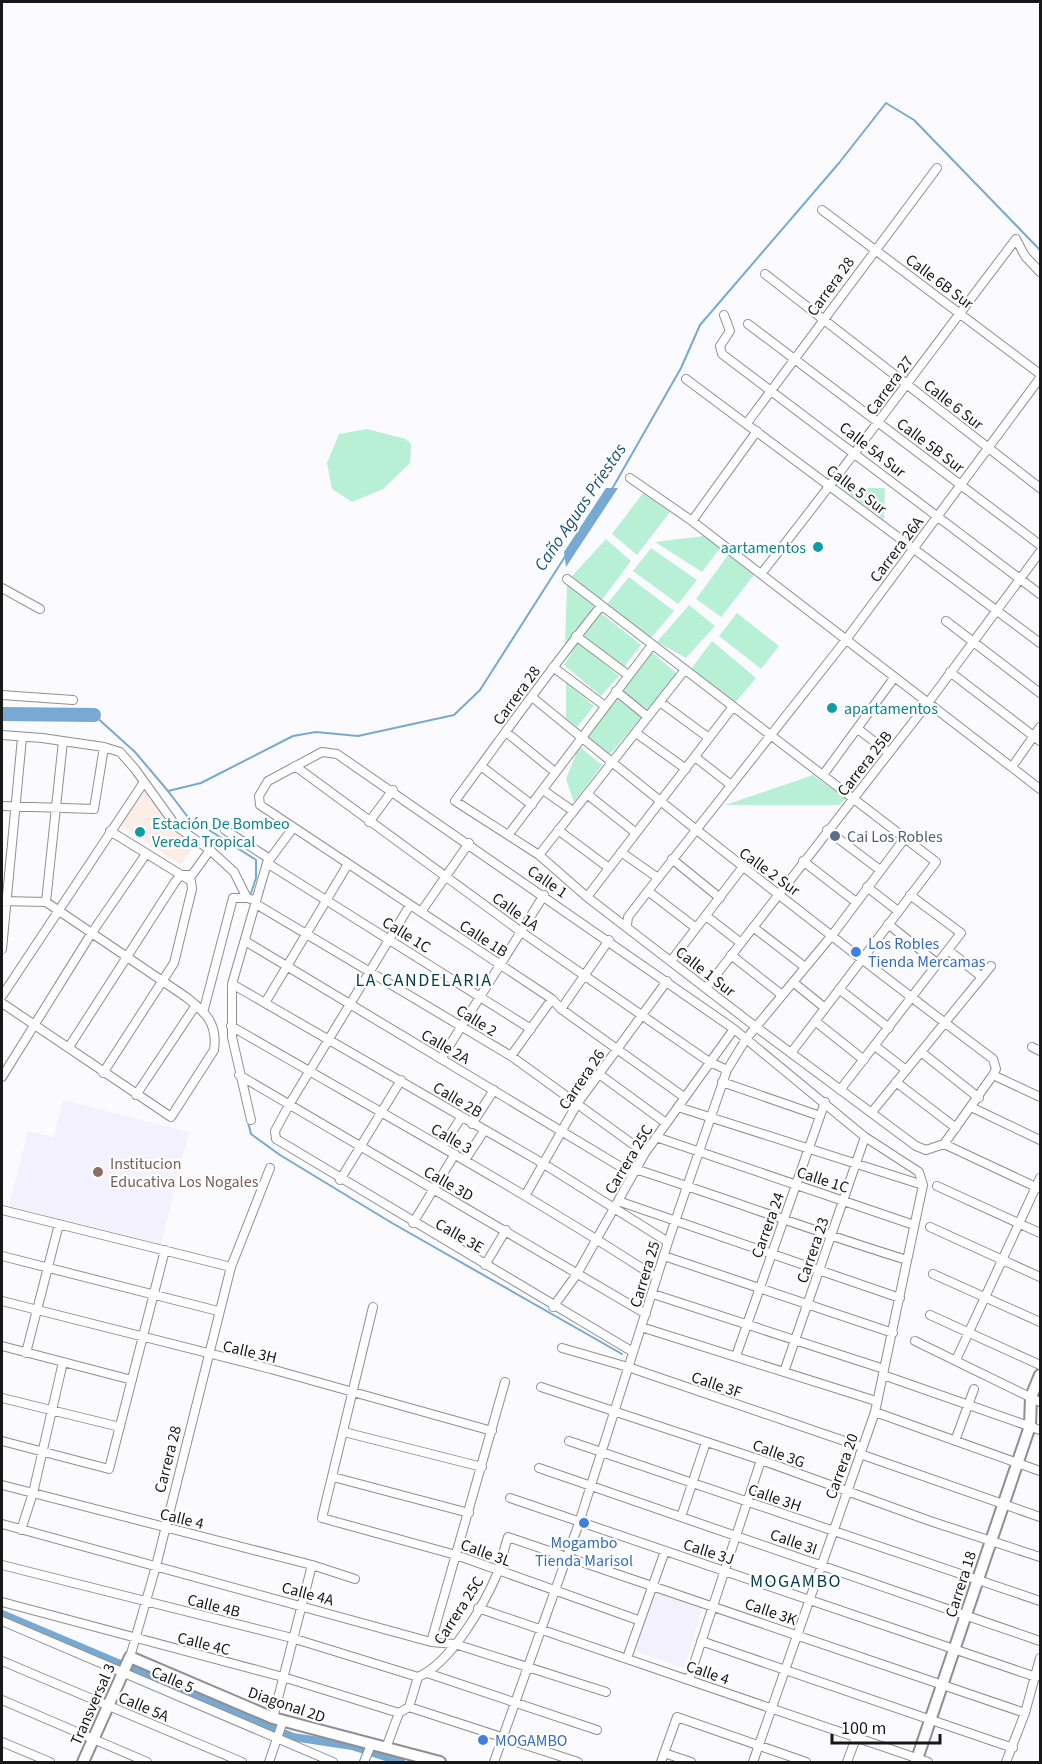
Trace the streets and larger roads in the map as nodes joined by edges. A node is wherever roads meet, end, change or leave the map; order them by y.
1 (938, 168) dead end
2 (822, 210) dead end
3 (875, 249) junction
4 (1041, 272) edge
5 (765, 274) dead end
6 (960, 313) junction
7 (724, 315) dead end
8 (823, 319) junction
9 (748, 324) dead end
10 (794, 359) junction
11 (1041, 376) edge
12 (686, 379) dead end
13 (908, 385) junction
14 (772, 389) junction
15 (747, 423) junction
16 (879, 423) junction
17 (757, 430) junction
18 (989, 448) junction
19 (856, 453) junction
20 (630, 478) dead end
21 (961, 485) junction
22 (831, 486) junction
23 (1041, 488) edge
24 (938, 516) junction
25 (692, 521) junction
26 (1041, 545) edge
27 (914, 548) junction
28 (1041, 552) edge
29 (761, 574) junction
30 (567, 579) dead end
31 (1020, 579) junction
32 (2, 588) edge
33 (1041, 594) edge
34 (601, 606) junction
35 (40, 609) dead end
36 (996, 610) junction
37 (946, 621) dead end
38 (576, 636) junction
39 (845, 641) junction
40 (972, 642) junction
41 (1041, 643) edge
42 (652, 645) junction
43 (553, 667) junction
44 (684, 671) junction
45 (950, 672) junction
46 (628, 675) junction
47 (894, 678) junction
48 (616, 691) junction
49 (1041, 693) edge
50 (2, 695) edge
51 (532, 697) junction
52 (73, 700) dead end
53 (660, 702) junction
54 (928, 703) junction
55 (605, 706) junction
56 (732, 708) junction
57 (648, 717) junction
58 (1041, 727) edge
59 (858, 729) junction
60 (506, 732) junction
61 (636, 733) junction
62 (2, 735) edge
63 (771, 735) junction
64 (22, 738) junction
65 (581, 738) junction
66 (709, 738) junction
67 (1037, 739) edge
68 (63, 741) junction
69 (104, 747) junction
70 (889, 753) junction
71 (695, 757) junction
72 (610, 763) junction
73 (294, 766) junction
74 (481, 766) junction
75 (1012, 767) junction
76 (686, 769) junction
77 (555, 772) junction
78 (823, 775) junction
79 (144, 782) junction
80 (731, 785) junction
81 (1041, 789) edge
82 (393, 790) junction
83 (543, 790) junction
84 (586, 794) junction
85 (853, 799) junction
86 (455, 801) joint
87 (661, 802) junction
88 (532, 804) junction
89 (2, 806) edge
90 (15, 806) junction
91 (57, 808) junction
92 (263, 808) joint
93 (573, 811) junction
94 (369, 822) junction
95 (293, 828) junction
96 (225, 830) dead end
97 (558, 830) junction
98 (695, 830) junction
99 (827, 830) junction
100 (110, 831) junction
101 (636, 833) junction
102 (510, 834) junction
103 (905, 838) junction
104 (469, 843) junction
105 (210, 850) junction
106 (621, 852) junction
107 (146, 854) junction
108 (539, 855) junction
109 (672, 859) junction
110 (269, 861) junction
111 (803, 861) junction
112 (348, 864) junction
113 (609, 868) junction
114 (742, 868) junction
115 (880, 870) junction
116 (181, 875) junction
117 (445, 876) junction
118 (658, 878) junction
119 (867, 887) junction
120 (648, 891) junction
121 (779, 894) junction
122 (544, 895) junction
123 (910, 895) junction
124 (587, 897) junction
125 (247, 898) junction
126 (720, 898) junction
127 (327, 900) junction
128 (4, 901) edge
129 (46, 902) junction
130 (856, 902) junction
131 (256, 904) junction
132 (410, 905) junction
133 (898, 911) junction
134 (58, 912) junction
135 (421, 912) junction
136 (706, 916) junction
137 (888, 924) junction
138 (627, 925) junction
139 (753, 927) junction
140 (696, 928) junction
141 (520, 931) junction
142 (91, 934) junction
143 (306, 934) junction
144 (833, 934) junction
145 (389, 939) junction
146 (609, 940) junction
147 (245, 941) junction
148 (741, 943) junction
149 (2, 949) edge
150 (948, 950) junction
151 (731, 955) junction
152 (862, 957) junction
153 (128, 958) junction
154 (671, 961) junction
155 (500, 964) junction
156 (938, 964) junction
157 (286, 966) junction
158 (991, 966) dead end
159 (805, 967) junction
160 (370, 970) junction
161 (584, 975) junction
162 (982, 977) junction
163 (162, 981) junction
164 (667, 981) junction
165 (793, 982) junction
166 (232, 984) junction
167 (706, 988) junction
168 (839, 989) junction
169 (782, 995) junction
170 (2, 996) edge
171 (480, 996) junction
172 (913, 997) junction
173 (552, 999) junction
174 (2, 1003) edge
175 (264, 1003) junction
176 (196, 1005) junction
177 (350, 1005) junction
178 (825, 1008) junction
179 (204, 1009) junction
180 (561, 1009) junction
181 (641, 1015) junction
182 (815, 1021) junction
183 (946, 1023) junction
184 (461, 1025) junction
185 (231, 1026) junction
186 (34, 1027) junction
187 (889, 1028) junction
188 (531, 1029) junction
189 (734, 1029) junction
190 (751, 1033) junction
191 (330, 1038) junction
192 (875, 1046) junction
193 (69, 1047) junction
194 (1032, 1047) dead end
195 (618, 1048) junction
196 (1041, 1051) edge
197 (921, 1052) junction
198 (790, 1053) junction
199 (511, 1056) junction
200 (441, 1059) junction
201 (864, 1060) junction
202 (708, 1061) junction
203 (727, 1070) junction
204 (906, 1070) junction
205 (103, 1072) junction
206 (309, 1072) junction
207 (599, 1074) junction
208 (239, 1075) junction
209 (993, 1075) junction
210 (2, 1077) edge
211 (401, 1080) junction
212 (722, 1082) junction
213 (896, 1082) junction
214 (494, 1090) junction
215 (840, 1090) junction
216 (136, 1095) junction
217 (684, 1097) junction
218 (1041, 1097) edge
219 (979, 1098) junction
220 (825, 1102) junction
221 (578, 1104) junction
222 (290, 1105) junction
223 (678, 1107) junction
224 (971, 1107) junction
225 (872, 1112) junction
226 (381, 1113) junction
227 (820, 1116) junction
228 (711, 1117) junction
229 (461, 1118) junction
230 (251, 1120) dead end
231 (666, 1123) junction
232 (472, 1124) junction
233 (956, 1128) junction
234 (484, 1131) junction
235 (564, 1131) junction
236 (656, 1137) junction
237 (865, 1137) junction
238 (1041, 1140) edge
239 (944, 1144) junction
240 (360, 1146) junction
241 (442, 1147) junction
242 (809, 1149) junction
243 (698, 1152) junction
244 (645, 1153) junction
245 (454, 1154) junction
246 (465, 1160) junction
247 (544, 1164) junction
248 (855, 1165) junction
249 (270, 1168) dead end
250 (634, 1169) junction
251 (1041, 1178) edge
252 (340, 1180) junction
253 (796, 1185) junction
254 (923, 1185) junction
255 (687, 1186) junction
256 (937, 1186) dead end
257 (1038, 1188) edge
258 (433, 1190) junction
259 (525, 1196) junction
260 (843, 1200) junction
261 (616, 1205) junction
262 (2, 1210) edge
263 (783, 1220) junction
264 (675, 1222) junction
265 (413, 1223) junction
266 (1018, 1223) junction
267 (59, 1224) junction
268 (914, 1225) junction
269 (930, 1227) dead end
270 (506, 1230) junction
271 (1041, 1233) edge
272 (830, 1237) junction
273 (597, 1239) junction
274 (668, 1242) junction
275 (165, 1250) junction
276 (770, 1254) junction
277 (2, 1256) edge
278 (664, 1256) junction
279 (907, 1260) junction
280 (1002, 1260) junction
281 (484, 1265) junction
282 (231, 1267) junction
283 (48, 1268) junction
284 (818, 1270) junction
285 (577, 1274) junction
286 (933, 1274) dead end
287 (1041, 1276) edge
288 (657, 1278) junction
289 (760, 1288) junction
290 (153, 1294) junction
291 (653, 1294) junction
292 (985, 1297) junction
293 (900, 1298) junction
294 (2, 1301) edge
295 (807, 1304) junction
296 (373, 1307) dead end
297 (553, 1307) junction
298 (37, 1310) junction
299 (218, 1311) junction
300 (646, 1314) junction
301 (930, 1315) dead end
302 (1041, 1322) edge
303 (748, 1324) junction
304 (641, 1327) junction
305 (892, 1333) junction
306 (968, 1334) junction
307 (142, 1338) junction
308 (796, 1341) junction
309 (915, 1341) dead end
310 (2, 1346) edge
311 (562, 1348) dead end
312 (633, 1352) junction
313 (26, 1353) junction
314 (207, 1355) junction
315 (736, 1356) junction
316 (956, 1360) junction
317 (63, 1362) junction
318 (1041, 1365) edge
319 (628, 1367) junction
320 (784, 1372) junction
321 (884, 1372) junction
322 (1041, 1376) edge
323 (132, 1380) junction
324 (505, 1382) dead end
325 (541, 1387) dead end
326 (974, 1389) dead end
327 (354, 1392) junction
328 (2, 1398) edge
329 (876, 1401) junction
330 (1037, 1401) edge
331 (969, 1405) junction
332 (50, 1410) junction
333 (615, 1412) junction
334 (875, 1412) junction
335 (1034, 1424) edge
336 (120, 1427) junction
337 (492, 1431) junction
338 (344, 1432) junction
339 (569, 1440) dead end
340 (2, 1441) edge
341 (955, 1441) junction
342 (706, 1442) junction
343 (861, 1450) junction
344 (42, 1451) junction
345 (602, 1452) junction
346 (760, 1460) junction
347 (1018, 1463) junction
348 (482, 1467) junction
349 (539, 1468) dead end
350 (1041, 1471) edge
351 (333, 1477) junction
352 (692, 1483) junction
353 (2, 1485) edge
354 (590, 1487) junction
355 (846, 1492) junction
356 (33, 1493) junction
357 (510, 1498) dead end
358 (748, 1502) junction
359 (1004, 1504) junction
360 (468, 1513) junction
361 (681, 1517) junction
362 (1041, 1517) edge
363 (579, 1523) junction
364 (2, 1524) edge
365 (164, 1528) junction
366 (21, 1530) junction
367 (832, 1530) junction
368 (736, 1536) junction
369 (508, 1537) joint
370 (990, 1542) junction
371 (665, 1551) junction
372 (456, 1555) junction
373 (566, 1556) junction
374 (1041, 1557) edge
375 (2, 1565) edge
376 (312, 1565) junction
377 (822, 1565) junction
378 (156, 1566) junction
379 (726, 1570) junction
380 (498, 1571) junction
381 (355, 1579) dead end
382 (978, 1580) junction
383 (652, 1586) junction
384 (554, 1591) junction
385 (810, 1600) junction
386 (1041, 1601) edge
387 (2, 1602) edge
388 (144, 1602) junction
389 (302, 1605) junction
390 (712, 1606) junction
391 (478, 1608) junction
392 (966, 1616) junction
393 (639, 1620) junction
394 (2, 1622) edge
395 (540, 1629) junction
396 (797, 1634) junction
397 (292, 1638) junction
398 (134, 1639) junction
399 (701, 1641) junction
400 (1041, 1641) edge
401 (431, 1642) junction
402 (455, 1644) junction
403 (955, 1650) junction
404 (627, 1658) junction
405 (1041, 1659) edge
406 (2, 1661) edge
407 (126, 1665) junction
408 (529, 1666) junction
409 (785, 1670) junction
410 (427, 1673) junction
411 (283, 1677) junction
412 (418, 1677) junction
413 (1036, 1677) junction
414 (688, 1679) junction
415 (943, 1684) junction
416 (606, 1692) dead end
417 (2, 1700) edge
418 (515, 1702) junction
419 (108, 1705) junction
420 (409, 1707) junction
421 (773, 1708) junction
422 (399, 1713) junction
423 (1025, 1713) junction
424 (931, 1719) junction
425 (279, 1728) junction
426 (597, 1730) dead end
427 (503, 1737) junction
428 (855, 1737) junction
429 (92, 1738) junction
430 (2, 1742) edge
431 (371, 1745) junction
432 (759, 1746) junction
433 (386, 1748) junction
434 (1012, 1748) junction
435 (664, 1754) junction
436 (920, 1761) edge
437 (50, 1762) edge
438 (82, 1762) edge
439 (147, 1762) edge
440 (242, 1762) edge
441 (269, 1762) edge
442 (333, 1762) edge
443 (364, 1762) edge
444 (440, 1762) edge
445 (494, 1762) edge
446 (578, 1762) edge
447 (661, 1762) edge
448 (692, 1762) edge
449 (753, 1762) edge
450 (806, 1762) edge
451 (847, 1762) edge
452 (1006, 1762) edge

1 - 3 street, Carrera 28
2 - 3 street, Calle 6B Sur
3 - 6 street, Calle 6B Sur
3 - 8 street, Carrera 28
4 - 6 street, Carrera 27
5 - 8 street, Calle 6 Sur
6 - 11 street, Calle 6B Sur
6 - 13 street, Carrera 27
7 - 14 street, Calle 5A Sur
8 - 10 street, Carrera 28
8 - 13 street, Calle 6 Sur
9 - 10 street, Calle 5B Sur
10 - 14 street, Carrera 28
10 - 16 street, Calle 5B Sur
11 - 18 street, Carrera 26A
12 - 15 street, Calle 5 Sur
13 - 16 street, Carrera 27
13 - 18 street, Calle 6 Sur
14 - 15 street, Carrera 28
14 - 19 street, Calle 5A Sur
15 - 17 street, Calle 5 Sur
16 - 19 street, Carrera 27
16 - 21 street, Calle 5B Sur
17 - 22 street, Calle 5 Sur
17 - 25 street
18 - 21 street, Carrera 26A
18 - 23 street, Calle 6 Sur
19 - 22 street, Carrera 27
19 - 24 street, Calle 5A Sur
20 - 25 street
21 - 24 street, Carrera 26A
21 - 26 street, Calle 5B Sur
22 - 27 street, Calle 5 Sur
22 - 29 street, Carrera 27
24 - 27 street, Carrera 26A
24 - 31 street, Calle 5A Sur
25 - 29 street
27 - 36 street, Calle 5 Sur
27 - 39 street, Carrera 26A
28 - 31 street, Carrera 25B
29 - 39 street
30 - 34 street
31 - 33 street, Calle 5A Sur
31 - 36 street, Carrera 25B
32 - 35 street
34 - 38 street, Carrera 28
34 - 42 street
36 - 40 street, Carrera 25B
36 - 41 street, Calle 5 Sur
37 - 40 street
38 - 43 street, Carrera 28
38 - 46 street
39 - 47 street
39 - 63 street, Carrera 26A
40 - 45 street, Carrera 25B
40 - 49 street
42 - 44 street
42 - 46 street
43 - 51 street, Carrera 28
43 - 55 street
44 - 53 street
44 - 56 street
45 - 54 street, Carrera 25B
45 - 67 street
46 - 48 street
47 - 54 street
47 - 59 street
48 - 55 street
48 - 57 street
50 - 52 street
51 - 60 street, Carrera 28
51 - 65 street, Calle 2 Sur
53 - 57 street
53 - 66 street
54 - 70 street, Carrera 25B
54 - 75 street
55 - 65 street
56 - 63 street
56 - 66 street
57 - 61 street
58 - 67 street
59 - 70 street
59 - 78 street
60 - 74 street, Carrera 28
60 - 77 street
61 - 72 street
61 - 76 street
62 - 64 street
63 - 78 street
63 - 80 street, Carrera 26A
64 - 68 street
64 - 90 street
65 - 72 street, Calle 2 Sur
65 - 77 street
66 - 71 street
67 - 75 street
68 - 69 street
68 - 91 street
69 - 79 street
69 - 91 street
70 - 85 street, Carrera 25B
71 - 76 street
71 - 80 street
72 - 84 street
72 - 87 street, Calle 2 Sur
73 - 82 street, Calle 1
73 - 92 street, Calle 1
73 - 94 street, Calle 1A
74 - 86 street, Carrera 28
74 - 88 street
75 - 81 street
76 - 87 street
77 - 83 street
78 - 85 street
79 - 100 street
79 - 105 street
80 - 98 street, Carrera 26A
82 - 94 street
82 - 104 street, Calle 1
83 - 88 street
83 - 93 street
84 - 93 street
84 - 101 street
85 - 99 street, Carrera 25B
85 - 103 street
86 - 102 street, Calle 1 Sur
87 - 98 street, Calle 2 Sur
87 - 101 street
88 - 102 street
89 - 90 street
90 - 91 street
90 - 128 street
91 - 129 street
92 - 95 street, Calle 1B
93 - 97 street
94 - 117 street, Calle 1A
95 - 110 street
95 - 112 street, Calle 1B
96 - 110 street, Calle 1C
97 - 108 street
97 - 113 street
98 - 109 street, Carrera 26A
98 - 114 street, Calle 2 Sur
99 - 111 street, Carrera 25B
99 - 115 street
100 - 107 street
100 - 134 street
101 - 106 street
102 - 108 street, Calle 1 Sur
103 - 115 street, Carrera 25
103 - 123 street
104 - 117 street
104 - 122 street, Calle 1
105 - 116 street
105 - 125 street
106 - 113 street
106 - 118 street
107 - 116 street
107 - 142 street
108 - 124 street, Calle 1 Sur
109 - 118 street, Carrera 26A
109 - 126 street
110 - 127 street, Calle 1C
110 - 131 street
111 - 121 street, Carrera 25B
111 - 130 street
112 - 127 street
112 - 132 street, Calle 1B
113 - 124 street
114 - 121 street, Calle 2 Sur
114 - 126 street
115 - 119 street, Carrera 25
116 - 153 street
116 - 163 street
117 - 135 street
117 - 141 street, Calle 1A
118 - 120 street, Carrera 26A
119 - 130 street, Carrera 25
119 - 133 street
120 - 138 street, Carrera 26A
120 - 140 street
121 - 139 street, Carrera 25B
121 - 144 street, Calle 2 Sur
122 - 141 street
122 - 146 street, Calle 1
123 - 133 street
123 - 150 street
124 - 138 street, Calle 1 Sur
125 - 131 street, Calle 2
125 - 179 street
126 - 136 street
127 - 143 street
127 - 145 street, Calle 1C
128 - 129 street
128 - 149 street
129 - 134 street
130 - 144 street, Carrera 25
131 - 143 street, Calle 2
131 - 147 street
132 - 135 street, Calle 1B
132 - 145 street
133 - 137 street
134 - 142 street
134 - 170 street
135 - 155 street, Calle 1B
136 - 140 street
136 - 148 street
137 - 152 street
137 - 156 street
138 - 154 street, Calle 1 Sur
139 - 148 street, Carrera 25B
139 - 159 street
140 - 154 street
141 - 155 street
141 - 161 street, Calle 1A
142 - 153 street
142 - 186 street
143 - 157 street
143 - 160 street, Calle 2
144 - 152 street, Calle 2 Sur
144 - 159 street, Carrera 25
145 - 160 street
145 - 171 street, Calle 1C
146 - 161 street
146 - 164 street, Calle 1
147 - 157 street, Calle 2A
147 - 166 street
148 - 151 street, Carrera 25B
150 - 156 street
150 - 162 street
151 - 167 street, Carrera 25B
151 - 169 street
152 - 168 street
152 - 172 street, Calle 2 Sur
153 - 163 street
153 - 193 street
154 - 167 street, Calle 1 Sur
155 - 171 street
155 - 173 street, Calle 1B
156 - 172 street
157 - 175 street
157 - 177 street, Calle 2A
158 - 162 street
159 - 165 street, Carrera 25
160 - 177 street
160 - 184 street, Calle 2
161 - 180 street
161 - 181 street, Calle 1A
162 - 183 street
163 - 176 street
163 - 205 street
164 - 181 street, Carrera 26
164 - 189 street, Calle 1
165 - 169 street, Carrera 25
165 - 178 street
166 - 175 street, Calle 2B
166 - 185 street
167 - 190 street, Calle 1 Sur
168 - 178 street
168 - 187 street
169 - 190 street, Carrera 25
171 - 184 street
171 - 188 street, Calle 1C
172 - 183 street, Calle 2 Sur
172 - 187 street
173 - 180 street, Calle 1B
173 - 188 street
174 - 186 street
175 - 191 street, Calle 2B
176 - 179 street
176 - 216 street
177 - 191 street
177 - 200 street, Calle 2A
178 - 182 street
179 - 216 street
180 - 195 street, Calle 1B
181 - 195 street, Carrera 26
181 - 202 street, Calle 1A
182 - 198 street
182 - 201 street
183 - 197 street
183 - 209 street, Calle 2 Sur
184 - 199 street, Calle 2
184 - 200 street
185 - 206 street, Calle 3
185 - 208 street
186 - 193 street
186 - 210 street
187 - 192 street
188 - 199 street
189 - 190 street, Calle 1
189 - 202 street, Carrera 25C
190 - 198 street, Calle 1 Sur
190 - 203 street, Carrera 25
190 - 220 street, Calle 1
191 - 206 street
191 - 211 street, Calle 2B
192 - 201 street
192 - 204 street
193 - 205 street
194 - 196 street
195 - 207 street, Carrera 26
195 - 217 street, Calle 1B
197 - 204 street
197 - 219 street
198 - 215 street, Calle 1 Sur
199 - 221 street, Calle 2
200 - 214 street, Calle 2A
201 - 215 street
202 - 203 street, Calle 1A
202 - 217 street, Carrera 25C
203 - 212 street, Carrera 25
204 - 213 street
205 - 216 street
206 - 222 street
206 - 226 street, Calle 3
207 - 221 street, Carrera 26
207 - 231 street
208 - 222 street, Calle 3D
208 - 230 street
209 - 218 street
209 - 219 street
211 - 226 street
211 - 229 street, Calle 2B
212 - 227 street
212 - 228 street, Carrera 25
213 - 225 street
213 - 233 street
214 - 232 street
214 - 235 street, Calle 2A
215 - 225 street, Calle 1 Sur
217 - 223 street, Carrera 25C
219 - 224 street
220 - 227 street, Carrera 24
220 - 237 street
221 - 235 street, Carrera 26
221 - 244 street, Calle 2
222 - 240 street, Calle 3D
222 - 252 street, Calle 3E
223 - 228 street
223 - 231 street, Carrera 25C
224 - 233 street
224 - 238 street
225 - 239 street, Calle 1 Sur
226 - 240 street
226 - 241 street, Calle 3
227 - 242 street, Carrera 24
228 - 242 street
228 - 243 street, Carrera 25
229 - 232 street, Calle 2B
229 - 241 street
231 - 236 street, Carrera 25C
232 - 234 street, Calle 2B
233 - 239 street
234 - 246 street
234 - 247 street, Calle 2B
235 - 247 street, Carrera 26
235 - 250 street, Calle 2A
236 - 243 street, Calle 1C
236 - 244 street, Carrera 25C
237 - 248 street, Carrera 23
237 - 254 street, Carrera 20
239 - 257 street
240 - 252 street
240 - 258 street, Calle 3D
241 - 245 street, Calle 3
242 - 248 street
242 - 253 street, Carrera 24
243 - 253 street, Calle 1C
243 - 255 street, Carrera 25
244 - 250 street, Carrera 25C
245 - 246 street, Calle 3
245 - 258 street
246 - 259 street, Calle 3
247 - 259 street, Carrera 26
247 - 261 street, Calle 2B
248 - 254 street
248 - 260 street, Carrera 23
249 - 282 street, Carrera 28
250 - 255 street
250 - 261 street, Carrera 25C
251 - 257 street
252 - 265 street, Calle 3E
253 - 260 street, Calle 1C
253 - 263 street, Carrera 24
254 - 268 street, Carrera 20
255 - 263 street
255 - 264 street, Carrera 25
256 - 266 street
257 - 266 street
258 - 265 street
258 - 270 street, Calle 3D
259 - 273 street, Calle 3
260 - 268 street, Calle 1C
260 - 272 street, Carrera 23
261 - 264 street
261 - 273 street, Carrera 25C
261 - 274 street, Calle 2B
262 - 267 street
263 - 272 street
263 - 276 street, Carrera 24
264 - 274 street, Carrera 25
264 - 276 street
265 - 281 street, Calle 3E
266 - 271 street
266 - 280 street
267 - 275 street
267 - 283 street
268 - 279 street, Carrera 20
269 - 280 street
270 - 281 street
270 - 285 street, Calle 3D
272 - 279 street
272 - 284 street, Carrera 23
273 - 285 street, Carrera 25C
273 - 288 street, Calle 3
274 - 278 street, Carrera 25
275 - 282 street
275 - 290 street
276 - 284 street
276 - 289 street, Carrera 24
277 - 283 street
278 - 288 street, Carrera 25
278 - 289 street
279 - 293 street, Carrera 20
280 - 287 street
280 - 292 street
281 - 297 street, Calle 3E
282 - 299 street, Carrera 28
283 - 290 street
283 - 298 street
284 - 293 street
284 - 295 street, Carrera 23
285 - 297 street, Carrera 25C
285 - 300 street, Calle 3D
286 - 292 street
288 - 291 street, Carrera 25
289 - 295 street
289 - 303 street, Carrera 24
290 - 299 street
290 - 307 street
291 - 300 street, Carrera 25
291 - 303 street
292 - 302 street
292 - 306 street
293 - 305 street, Carrera 20
294 - 298 street, Calle 3H
295 - 305 street
295 - 308 street, Carrera 23
296 - 327 street
297 - 312 street, Calle 3E
298 - 307 street, Calle 3H
298 - 313 street
299 - 314 street, Carrera 28
300 - 304 street, Carrera 25
301 - 306 street
303 - 308 street
303 - 315 street, Carrera 24
304 - 312 street, Carrera 25
304 - 315 street
305 - 321 street, Carrera 20
306 - 316 street
306 - 318 street
307 - 314 street, Calle 3H
307 - 323 street
308 - 320 street, Carrera 23
308 - 321 street
309 - 316 street
310 - 313 street
311 - 319 street, Calle 3F
312 - 319 street, Carrera 25
313 - 317 street
314 - 327 street, Calle 3H
314 - 365 street, Carrera 28
315 - 320 street
316 - 330 street
317 - 323 street
317 - 332 street
319 - 333 street, Carrera 25
319 - 343 street, Calle 3F
320 - 329 street
321 - 329 street, Carrera 20
321 - 331 street
322 - 330 street, Carrera 18
323 - 336 street
324 - 337 street
325 - 333 street, Calle 3G
326 - 331 street
327 - 337 street, Calle 3H
327 - 338 street
328 - 332 street
329 - 334 street, Carrera 20
330 - 335 street, Carrera 18
331 - 335 street
331 - 341 street
332 - 336 street
332 - 344 street
333 - 342 street, Calle 3G
333 - 345 street, Carrera 25
334 - 341 street
334 - 343 street, Carrera 20
335 - 347 street, Carrera 18
336 - 344 street
337 - 348 street
338 - 348 street
338 - 351 street
339 - 345 street, Calle 3H
340 - 344 street
341 - 347 street
342 - 346 street, Calle 3G
342 - 352 street
343 - 355 street, Carrera 20
343 - 359 street, Calle 3F
344 - 356 street
345 - 352 street, Calle 3H
345 - 354 street, Carrera 25
346 - 355 street, Calle 3G
346 - 358 street
347 - 350 street
347 - 359 street, Carrera 18
348 - 360 street
349 - 354 street, Calle 3I
351 - 360 street
351 - 372 street, Calle 3L
352 - 358 street, Calle 3H
352 - 361 street
353 - 356 street, Calle 4
354 - 361 street, Calle 3I
354 - 363 street, Carrera 25
355 - 367 street, Carrera 20
355 - 370 street, Calle 3G
356 - 365 street, Calle 4
356 - 366 street
357 - 363 street, Calle 3J
358 - 367 street, Calle 3H
358 - 368 street
359 - 362 street, Calle 3F
359 - 370 street, Carrera 18
360 - 372 street
361 - 368 street, Calle 3I
363 - 371 street, Calle 3J
363 - 373 street, Carrera 25
364 - 366 street, Calle 4A
365 - 376 street, Calle 4
365 - 378 street, Carrera 28
366 - 378 street, Calle 4A
367 - 377 street, Carrera 20
367 - 382 street, Calle 3H
368 - 377 street, Calle 3I
368 - 379 street
369 - 373 street, Calle 3K
369 - 380 street, Carrera 25C
370 - 374 street, Calle 3G
370 - 382 street, Carrera 18
371 - 379 street, Calle 3J
371 - 383 street
372 - 380 street, Calle 3L
372 - 401 street
373 - 383 street, Calle 3K
373 - 384 street, Carrera 25
375 - 388 street, Calle 4B
376 - 381 street, Calle 4
376 - 389 street
377 - 385 street, Carrera 20
377 - 392 street, Calle 3I
378 - 388 street, Carrera 28
378 - 389 street, Calle 4A
379 - 385 street, Calle 3J
379 - 390 street
380 - 384 street, Calle 3L
380 - 391 street, Carrera 25C
382 - 386 street, Calle 3H
382 - 392 street, Carrera 18
383 - 390 street, Calle 3K
383 - 393 street
384 - 393 street, Calle 3L
384 - 395 street, Carrera 25
385 - 396 street, Carrera 20
385 - 403 street, Calle 3J
387 - 398 street, Calle 4C
388 - 397 street, Calle 4B
388 - 398 street, Carrera 28
389 - 397 street
389 - 401 street, Calle 4A
390 - 396 street, Calle 3K
390 - 399 street
391 - 395 street, Calle 4
391 - 402 street, Carrera 25C
392 - 400 street, Calle 3I
392 - 403 street, Carrera 18
393 - 404 street
394 - 407 street, Calle 5
395 - 404 street, Calle 4
395 - 408 street, Carrera 25
396 - 409 street, Carrera 20
396 - 415 street, Calle 3K
397 - 411 street
397 - 412 street, Calle 4B
398 - 407 street, Carrera 28
398 - 411 street, Calle 4C
399 - 409 street
399 - 414 street
401 - 402 street, Calle 4A
402 - 408 street, Calle 4A
402 - 410 street, Carrera 25C
403 - 413 street, Calle 3J
403 - 415 street, Carrera 18
404 - 414 street, Calle 4
405 - 413 street
406 - 419 street, Calle 5A
407 - 419 street, Transversal 3
407 - 425 street, Diagonal 2D
407 - 425 street, Calle 5
408 - 416 street, Calle 4A
408 - 418 street, Carrera 25
409 - 421 street, Carrera 20
409 - 424 street
410 - 412 street, Carrera 25C
410 - 418 street
411 - 422 street, Calle 4C
411 - 425 street
412 - 420 street
413 - 423 street
414 - 421 street, Calle 4
415 - 423 street, Calle 3K
415 - 424 street, Carrera 18
417 - 429 street
418 - 426 street
418 - 427 street, Carrera 25
419 - 429 street, Transversal 3
419 - 440 street, Calle 5A
420 - 422 street
420 - 427 street
421 - 428 street, Calle 4
421 - 432 street, Carrera 20
422 - 433 street
423 - 434 street
424 - 434 street
424 - 436 street, Carrera 18
425 - 431 street, Diagonal 2D
425 - 441 street
425 - 442 street, Calle 5
427 - 445 street, Carrera 25
427 - 446 street
428 - 436 street, Calle 4
428 - 451 street
429 - 438 street, Transversal 3
429 - 439 street
430 - 437 street
431 - 433 street, Diagonal 2D
431 - 443 street
432 - 435 street
432 - 449 street, Carrera 20
432 - 450 street
433 - 444 street, Diagonal 2D
434 - 452 street
435 - 447 street
435 - 448 street

